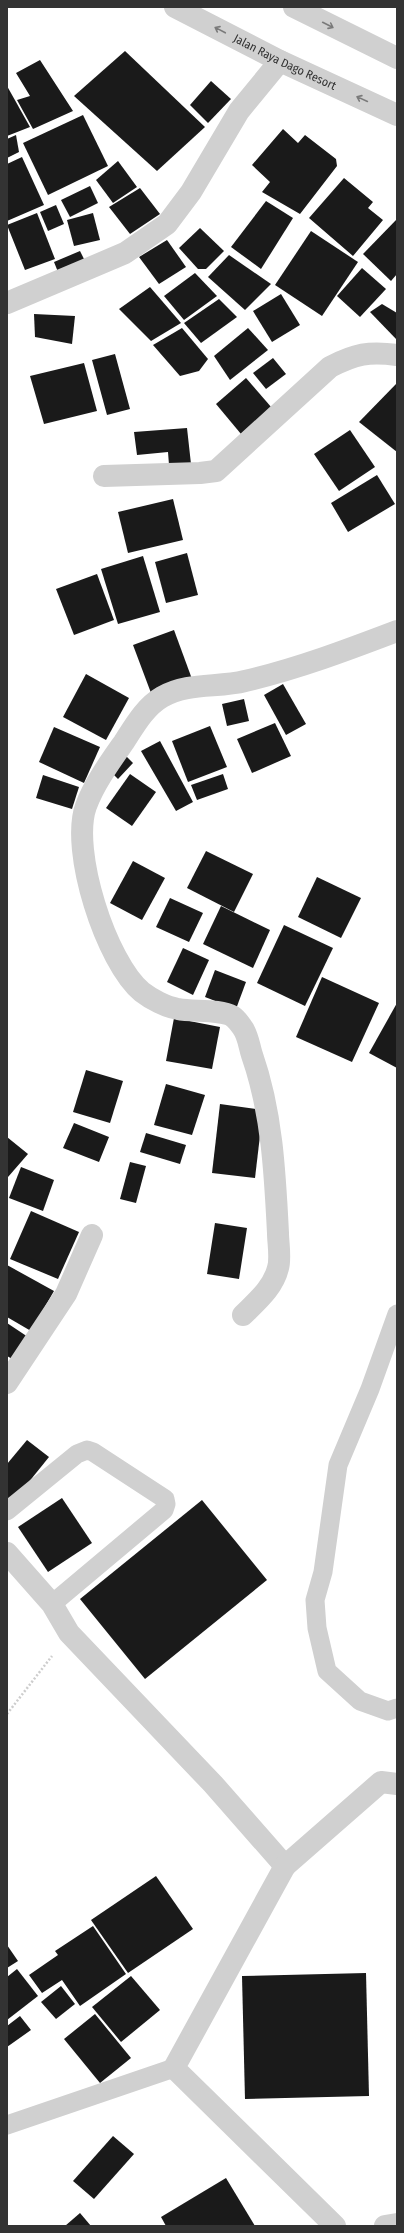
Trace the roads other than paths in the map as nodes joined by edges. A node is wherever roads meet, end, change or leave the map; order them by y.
1 (175, 7) edge
2 (294, 7) edge
3 (397, 58) edge
4 (280, 61) junction
5 (397, 115) edge
6 (7, 303) edge
7 (397, 355) edge
8 (104, 476) dead end
9 (397, 631) edge
10 (92, 1235) dead end
11 (397, 1314) edge
12 (243, 1315) dead end
13 (7, 1383) edge
14 (7, 1511) edge
15 (7, 1553) edge
16 (52, 1604) junction
17 (397, 1708) edge
18 (397, 1784) edge
19 (285, 1866) junction
20 (174, 2068) junction
21 (7, 2125) edge
22 (397, 2224) edge
23 (336, 2226) edge
24 (385, 2226) edge

4 -> 1 street, Jalan Raya Dago Resort
2 -> 3 street
5 -> 4 street, Jalan Raya Dago Resort
4 - 6 street
7 - 8 street
9 - 12 street
10 - 13 street
11 - 17 lane
14 - 16 lane
15 - 16 street
16 - 19 street
18 - 19 street
19 - 20 street
20 - 21 lane
20 - 23 street
22 - 24 street

